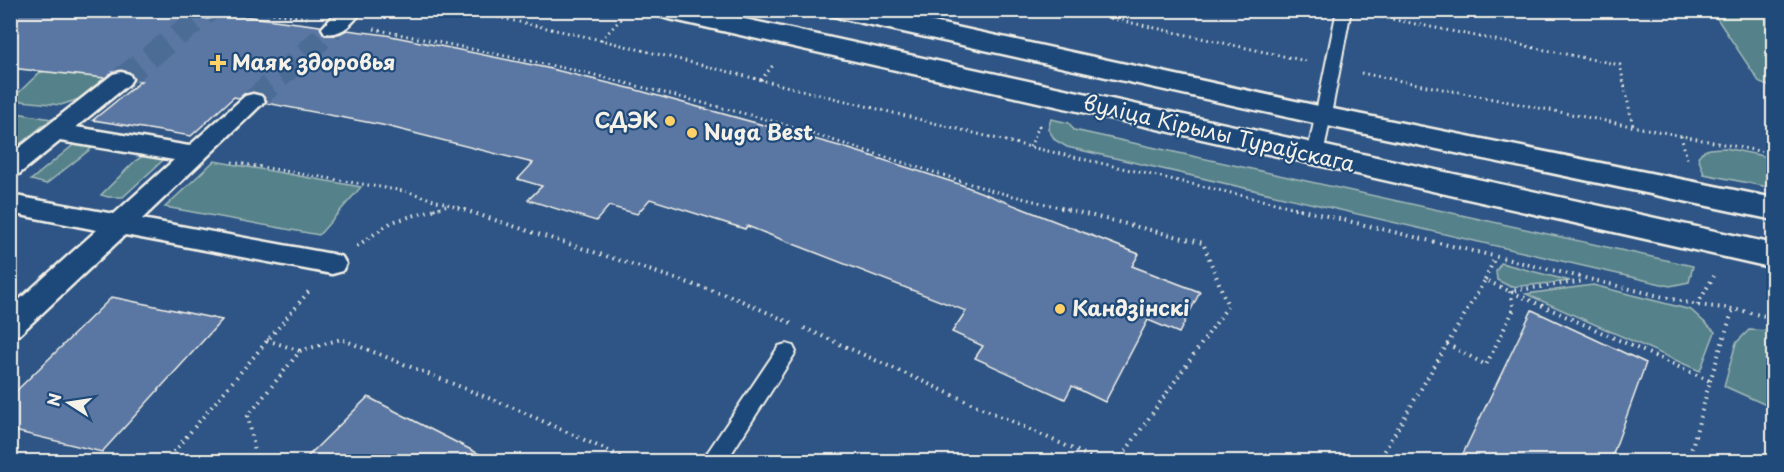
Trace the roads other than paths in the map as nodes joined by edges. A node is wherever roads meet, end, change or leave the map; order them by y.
1 (665, 10) edge
2 (840, 10) edge
3 (1344, 10) edge
4 (121, 79) tunnel mouth
5 (253, 101) tunnel mouth
6 (1323, 116) junction
7 (56, 132) junction
8 (194, 155) junction
9 (1315, 156) junction
10 (10, 168) edge
11 (10, 204) edge
12 (1773, 209) edge
13 (120, 224) junction
14 (1773, 256) edge
15 (332, 264) road end
16 (10, 326) edge
17 (786, 352) dead end
18 (715, 460) dead end

1 - 9 main road, вуліца Кірылы Тураўскага
2 - 6 main road, вуліца Кірылы Тураўскага
3 - 6 lane
4 - 7 street
5 - 8 street
6 - 9 lane
6 - 12 main road, вуліца Кірылы Тураўскага
7 - 8 street
7 - 10 street
8 - 13 street
9 - 14 main road, вуліца Кірылы Тураўскага
11 - 13 street
13 - 15 street
13 - 16 street
17 - 18 lane

